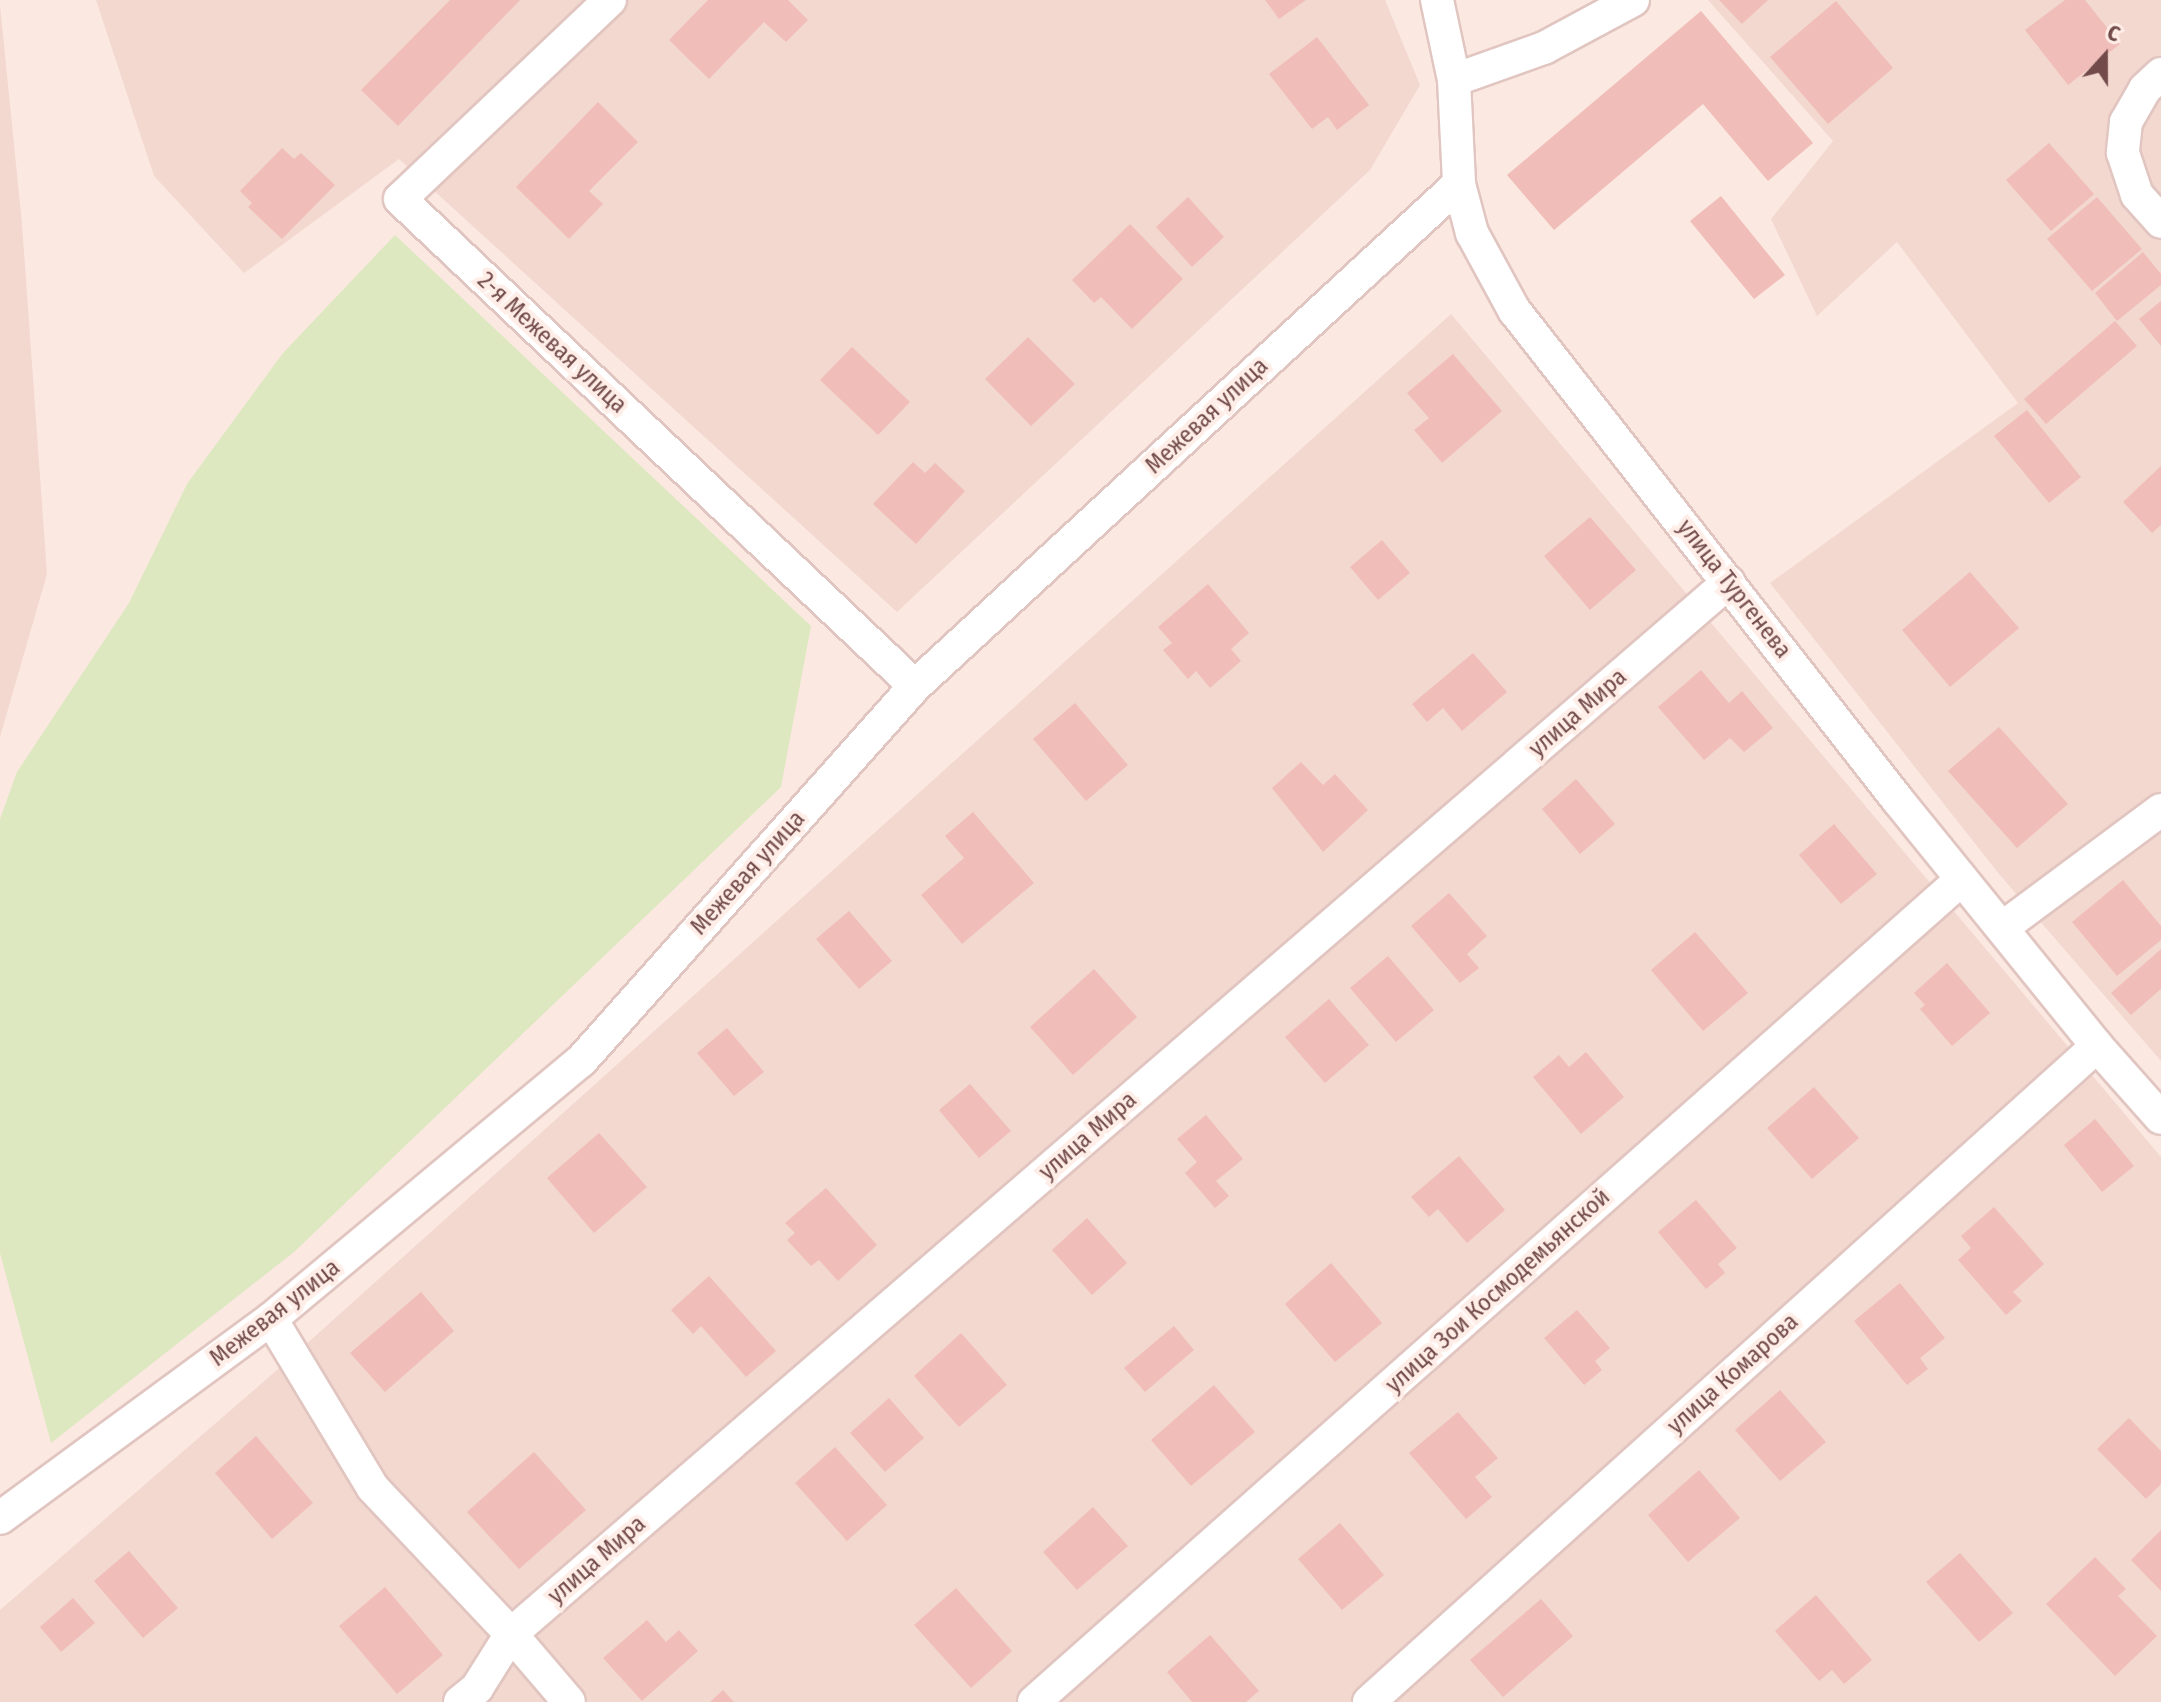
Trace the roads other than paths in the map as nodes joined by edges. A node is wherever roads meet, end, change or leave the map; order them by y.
1 (610, 0) edge
2 (1437, 0) edge
3 (1633, 0) edge
4 (2161, 74) edge
5 (1454, 80) junction
6 (1459, 184) junction
7 (2161, 222) edge
8 (1729, 582) junction
9 (915, 686) junction
10 (2161, 810) edge
11 (1962, 879) junction
12 (2002, 928) junction
13 (2097, 1046) junction
14 (2161, 1118) edge
15 (271, 1319) junction
16 (0, 1518) edge
17 (511, 1634) junction
18 (460, 1702) edge
19 (569, 1702) edge
20 (1034, 1702) edge
21 (1369, 1702) edge

1 - 9 street, 2-я Межевая улица
2 - 5 street, улица Тургенева
3 - 5 street
4 - 7 street
5 - 6 street, улица Тургенева
6 - 8 street, улица Тургенева
6 - 9 street, Межевая улица
8 - 11 street, улица Тургенева
8 - 17 street, улица Мира
9 - 15 street, Межевая улица
10 - 12 street
11 - 12 street, улица Тургенева
11 - 20 street, улица Зои Космодемьянской
12 - 13 street, улица Тургенева
13 - 14 street, улица Тургенева
13 - 21 street, улица Комарова
15 - 16 street, Межевая улица
15 - 17 street
17 - 18 street, улица Мира
17 - 19 street

